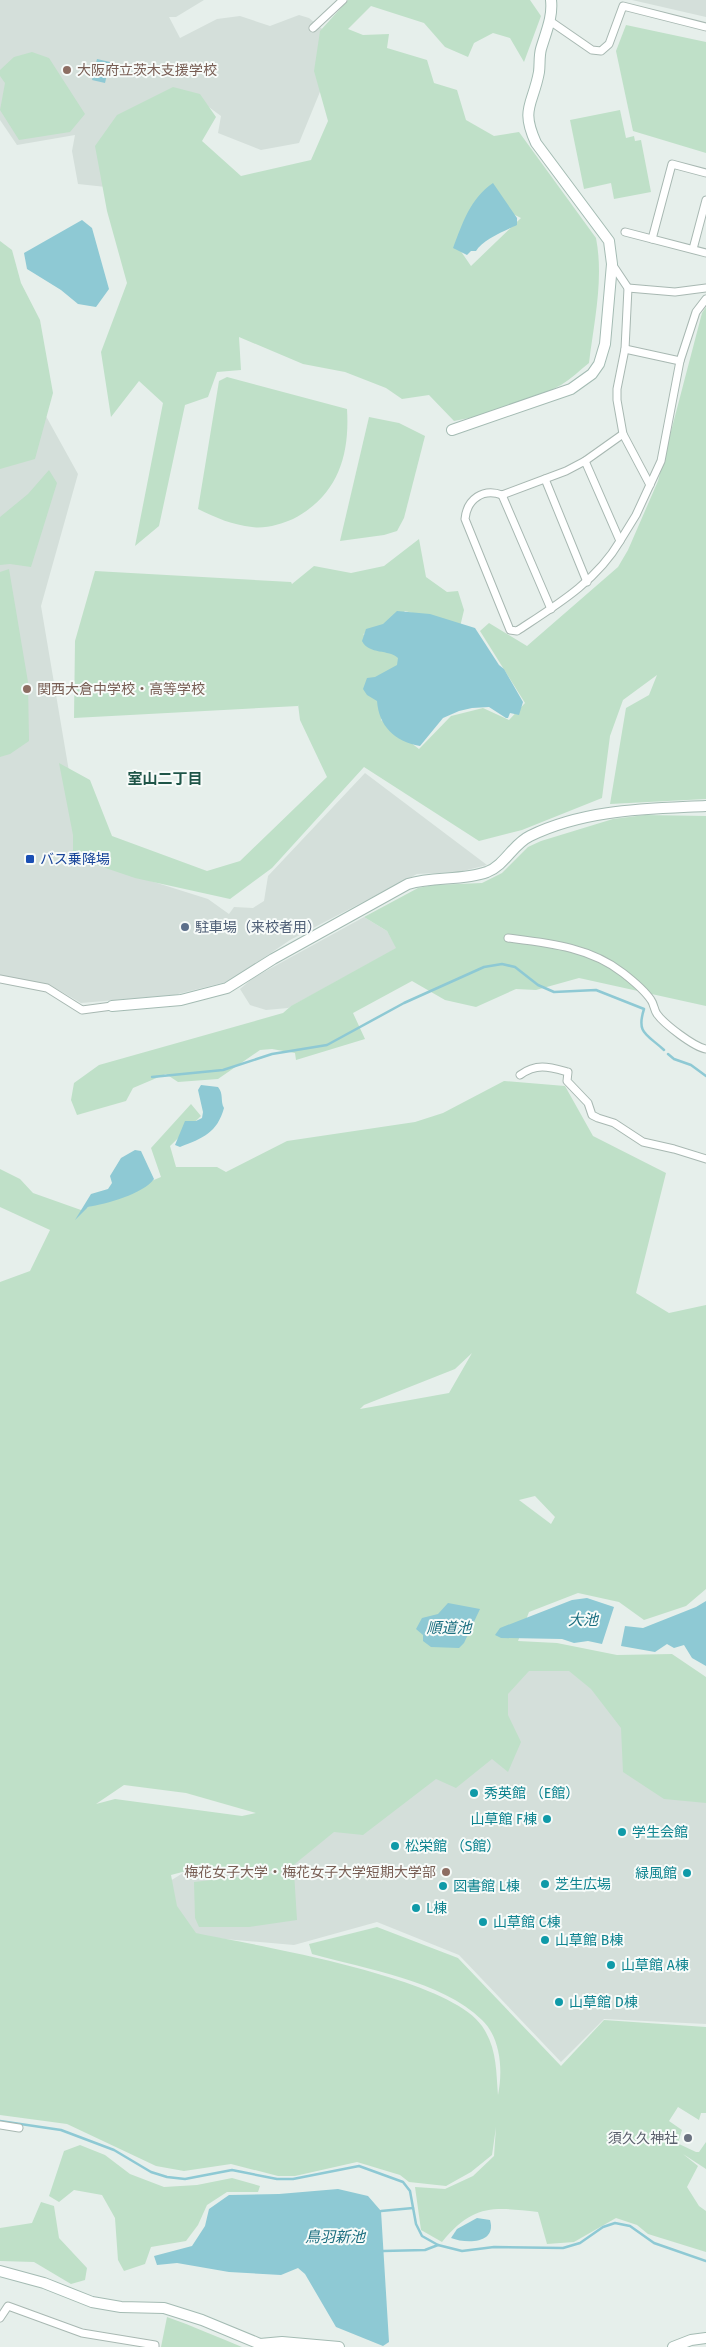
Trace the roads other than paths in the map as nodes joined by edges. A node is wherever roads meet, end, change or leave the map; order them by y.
1 (342, 0) edge
2 (551, 0) edge
3 (550, 21) junction
4 (706, 27) edge
5 (313, 28) dead end
6 (706, 173) edge
7 (706, 200) edge
8 (624, 232) dead end
9 (652, 239) junction
10 (693, 249) junction
11 (706, 253) edge
12 (612, 264) junction
13 (628, 288) junction
14 (706, 288) edge
15 (706, 299) edge
16 (625, 349) junction
17 (680, 360) junction
18 (452, 430) dead end
19 (623, 434) junction
20 (585, 461) junction
21 (545, 479) junction
22 (650, 485) junction
23 (502, 494) junction
24 (620, 541) junction
25 (587, 582) junction
26 (551, 609) junction
27 (706, 806) edge
28 (508, 938) dead end
29 (0, 980) edge
30 (112, 1006) joint
31 (706, 1049) edge
32 (520, 1075) dead end
33 (706, 1159) edge
34 (0, 2125) edge
35 (19, 2128) dead end
36 (0, 2270) edge
37 (0, 2318) edge
38 (706, 2338) edge
39 (685, 2344) edge
40 (260, 2345) edge
41 (155, 2347) edge
42 (339, 2347) edge
43 (673, 2347) edge

1 - 5 street
2 - 3 street
3 - 4 street
3 - 12 street
6 - 9 street
7 - 10 street
8 - 9 street
9 - 10 street
10 - 11 street
12 - 13 street
12 - 18 street
13 - 14 street
13 - 16 street
15 - 17 street
16 - 17 street
16 - 19 street
17 - 22 street
19 - 20 street
19 - 22 street
20 - 21 street
20 - 24 street
21 - 23 street
21 - 25 street
22 - 24 street
23 - 26 street
23 - 26 street
24 - 25 street
25 - 26 street
27 - 30 street
28 - 31 street
29 - 30 street
32 - 33 street
34 - 35 street
36 - 40 street
37 - 41 street
38 - 39 street
39 - 43 street
40 - 42 street

